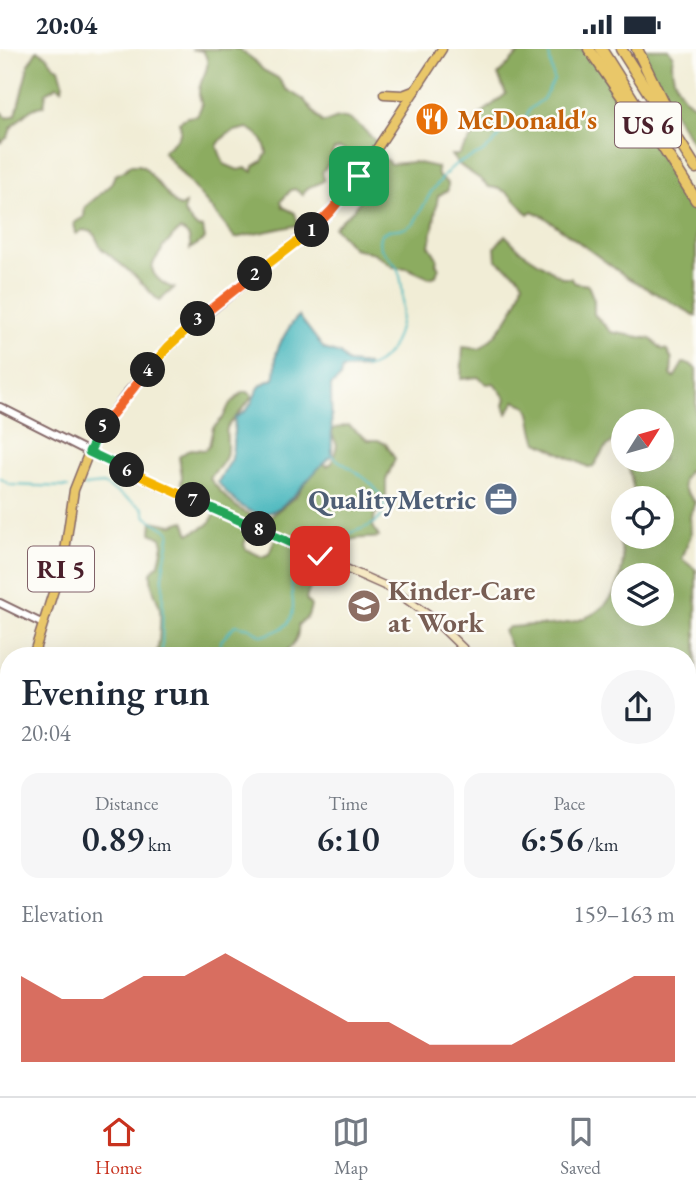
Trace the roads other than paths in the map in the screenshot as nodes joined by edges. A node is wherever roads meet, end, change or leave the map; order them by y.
1 (442, 49) edge
2 (589, 49) edge
3 (601, 49) edge
4 (621, 49) edge
5 (637, 49) edge
6 (416, 89) junction
7 (384, 95) dead end
8 (696, 167) edge
9 (680, 174) junction
10 (696, 200) edge
11 (0, 407) edge
12 (89, 452) junction
13 (0, 603) edge
14 (43, 624) junction
15 (36, 647) edge
16 (462, 647) edge

1 - 6 main road, RI 5
2 - 9 highway
3 - 9 highway, US 6
4 - 8 highway, US 6
5 - 8 highway
6 - 7 main road
6 - 12 main road, RI 5
9 - 10 highway, US 6
11 - 12 street
12 - 14 main road, RI 5
12 - 16 main road
13 - 14 street
14 - 15 main road, RI 5

